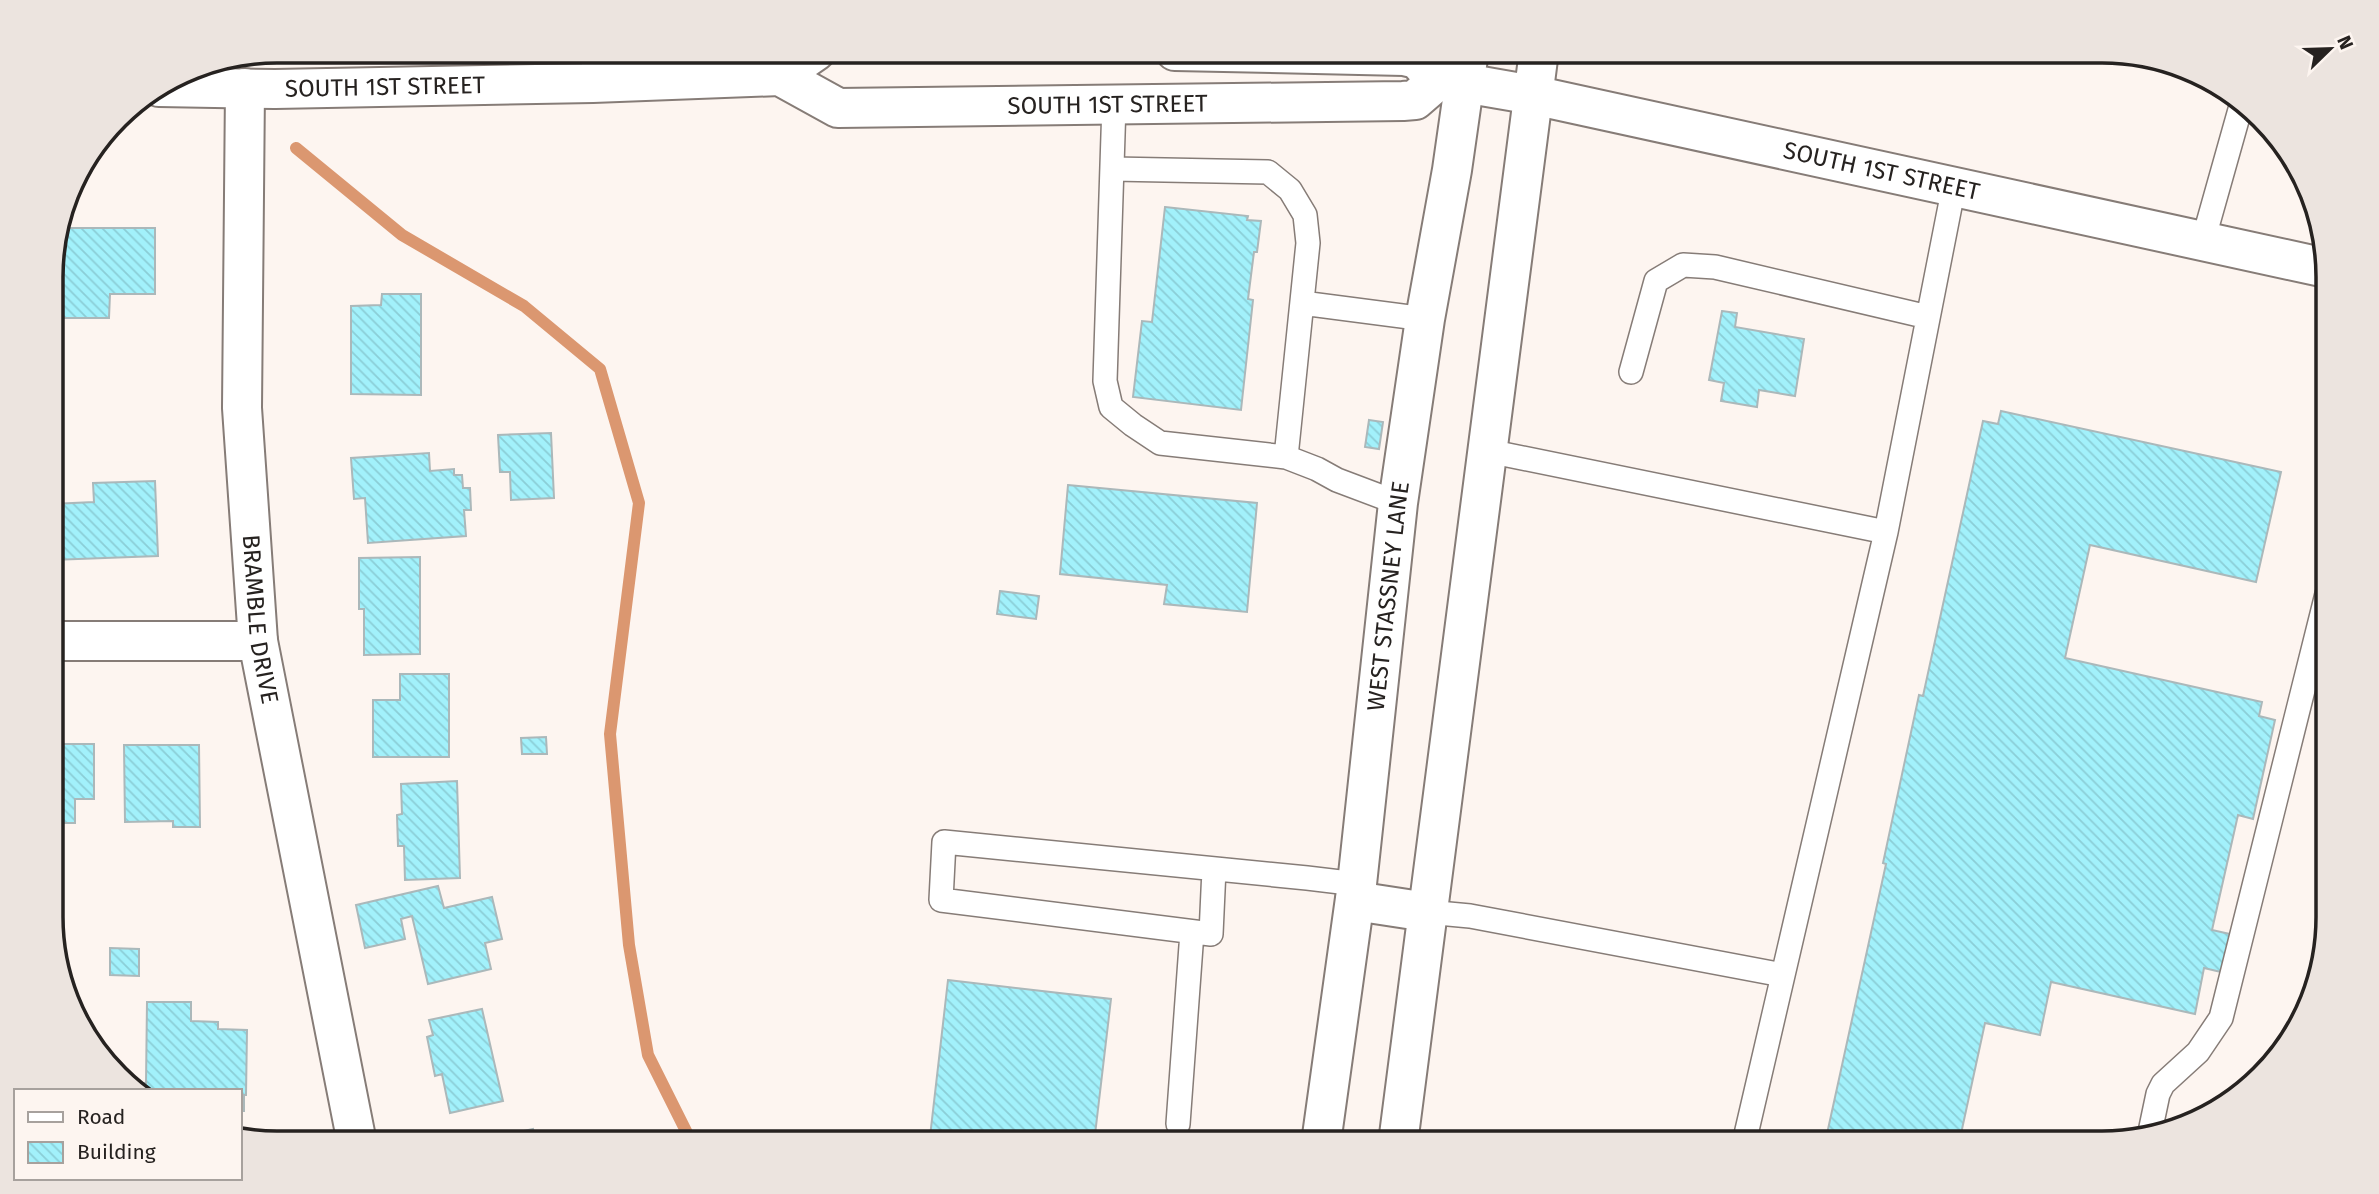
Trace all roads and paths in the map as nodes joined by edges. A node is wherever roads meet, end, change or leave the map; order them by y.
1 (1429, 63) edge
2 (1537, 63) edge
3 (593, 67) edge
4 (768, 68) edge
5 (1457, 72) edge
6 (177, 88) edge
7 (245, 88) junction
8 (1533, 95) junction
9 (1114, 104) junction
10 (2239, 113) edge
11 (1113, 169) junction
12 (1954, 186) junction
13 (2203, 241) junction
14 (2315, 266) edge
15 (1302, 303) junction
16 (1928, 317) junction
17 (1425, 319) junction
18 (1631, 372) dead end
19 (1488, 451) junction
20 (1286, 457) junction
21 (1398, 502) junction
22 (1886, 532) junction
23 (2316, 637) edge
24 (258, 641) junction
25 (63, 642) edge
26 (1214, 869) junction
27 (1356, 892) junction
28 (1427, 912) junction
29 (1192, 932) junction
30 (1783, 975) junction
31 (1178, 1124) dead end
32 (2151, 1125) edge
33 (355, 1131) edge
34 (1323, 1131) edge
35 (1400, 1131) edge
36 (1747, 1131) edge

1 - 5 main road
2 - 8 main road
3 - 4 main road, SOUTH 1ST STREET
3 - 7 main road, SOUTH 1ST STREET
4 - 9 main road, SOUTH 1ST STREET
5 - 8 main road, SOUTH 1ST STREET
5 - 9 main road, SOUTH 1ST STREET
5 - 17 main road, WEST STASSNEY LANE
6 - 7 main road, SOUTH 1ST STREET
7 - 24 main road, BRAMBLE DRIVE
8 - 12 main road, SOUTH 1ST STREET
8 - 19 main road
9 - 11 lane
10 - 13 lane
11 - 15 lane
11 - 20 lane
12 - 13 main road, SOUTH 1ST STREET
12 - 16 lane
13 - 14 main road, SOUTH 1ST STREET
15 - 17 lane
15 - 20 lane
16 - 18 lane
16 - 22 lane
17 - 21 main road, WEST STASSNEY LANE
19 - 22 lane
19 - 28 main road
20 - 21 lane
21 - 27 main road, WEST STASSNEY LANE
22 - 30 lane
23 - 32 lane
24 - 25 main road
24 - 33 main road, BRAMBLE DRIVE
26 - 27 lane
26 - 29 lane
26 - 29 lane
27 - 28 main road
27 - 34 main road, WEST STASSNEY LANE
28 - 30 lane
28 - 35 main road
29 - 31 lane
30 - 36 lane

